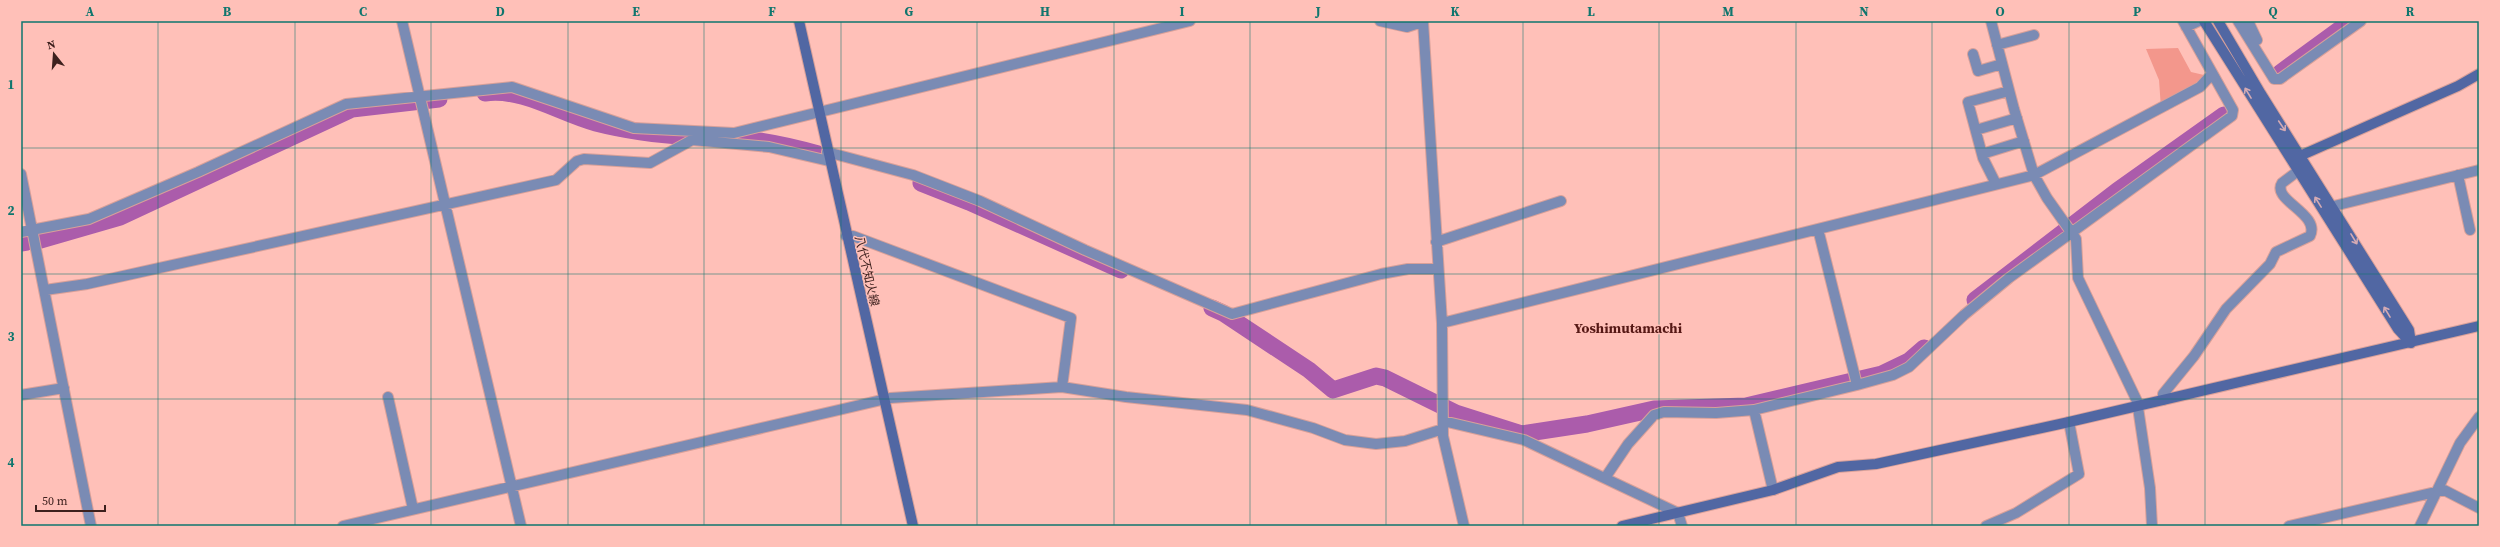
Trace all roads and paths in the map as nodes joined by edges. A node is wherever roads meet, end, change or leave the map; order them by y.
1 (402, 21) edge
2 (799, 21) edge
3 (1190, 21) edge
4 (1380, 21) edge
5 (1991, 21) edge
6 (2199, 21) edge
7 (2204, 21) edge
8 (2218, 21) edge
9 (2238, 21) edge
10 (2248, 21) edge
11 (2361, 21) edge
12 (1423, 22) edge
13 (2185, 24) edge
14 (2034, 35) dead end
15 (2252, 44) junction
16 (1997, 45) junction
17 (1973, 54) dead end
18 (2002, 64) junction
19 (2212, 74) junction
20 (2479, 74) edge
21 (2009, 91) junction
22 (422, 100) junction
23 (818, 113) junction
24 (2017, 118) junction
25 (1976, 130) junction
26 (2024, 141) junction
27 (1982, 154) junction
28 (2302, 155) junction
29 (828, 157) junction
30 (2479, 170) edge
31 (2298, 171) junction
32 (21, 174) edge
33 (2034, 175) junction
34 (2458, 175) junction
35 (1996, 184) junction
36 (1561, 201) dead end
37 (447, 205) junction
38 (2334, 206) junction
39 (2069, 228) junction
40 (1818, 229) junction
41 (33, 230) junction
42 (2470, 230) dead end
43 (21, 232) edge
44 (846, 236) junction
45 (1436, 242) junction
46 (1437, 269) junction
47 (45, 290) junction
48 (1442, 323) junction
49 (2479, 326) edge
50 (2411, 343) junction
51 (1857, 385) junction
52 (1062, 387) junction
53 (64, 388) junction
54 (21, 395) edge
55 (388, 398) dead end
56 (883, 399) junction
57 (2163, 400) junction
58 (2138, 406) junction
59 (1754, 410) junction
60 (2479, 417) edge
61 (1443, 421) junction
62 (2069, 422) junction
63 (1605, 478) junction
64 (511, 486) junction
65 (1773, 490) junction
66 (2437, 491) junction
67 (2479, 508) edge
68 (413, 509) junction
69 (1678, 513) junction
70 (91, 526) edge
71 (343, 526) edge
72 (521, 526) edge
73 (913, 526) edge
74 (1464, 526) edge
75 (1622, 526) edge
76 (1682, 526) edge
77 (1986, 526) edge
78 (2152, 526) edge
79 (2289, 526) edge
80 (2420, 526) edge

1 - 22 street
2 - 23 street, 八代不知火線
3 - 23 street
4 - 12 street
5 - 16 street
6 - 13 street
31 -> 7 street
8 -> 28 street
9 - 15 street
10 - 15 street
11 - 15 street
12 - 45 street
13 - 19 street
14 - 16 street
16 - 18 street
17 - 18 street
18 - 21 street
19 - 33 street
19 - 39 street
20 - 28 street
21 - 24 street
21 - 25 street
22 - 23 street
22 - 37 street
22 - 41 street
23 - 29 street, 八代不知火線
24 - 25 street
24 - 26 street
25 - 27 street
26 - 27 street
26 - 33 street
27 - 35 street
28 - 31 street
28 - 38 street
29 - 37 street
29 - 44 street, 八代不知火線
29 - 46 street
30 - 34 street
50 -> 31 street
31 - 57 street
32 - 41 street
33 - 35 street
33 - 39 street
34 - 38 street
34 - 42 street
35 - 40 street
36 - 45 street
37 - 47 street
37 - 64 street
38 -> 50 street
39 - 51 street
39 - 58 street
40 - 48 street
40 - 51 street
41 - 43 street
41 - 47 street
44 - 52 street
44 - 56 street, 八代不知火線
45 - 46 street
46 - 48 street
47 - 53 street
48 - 61 street
49 - 50 street
50 - 57 street
51 - 59 street
52 - 56 street
52 - 61 street
53 - 54 street
53 - 70 street
55 - 68 street
56 - 64 street
56 - 73 street, 八代不知火線
57 - 58 street
58 - 62 street
58 - 78 street
59 - 63 street
59 - 65 street
60 - 66 street
61 - 63 street
61 - 74 street
62 - 65 street
62 - 77 street
63 - 69 street
64 - 68 street
64 - 72 street
65 - 69 street
66 - 67 street
66 - 79 street
66 - 80 street
68 - 71 street
69 - 75 street
69 - 76 street

